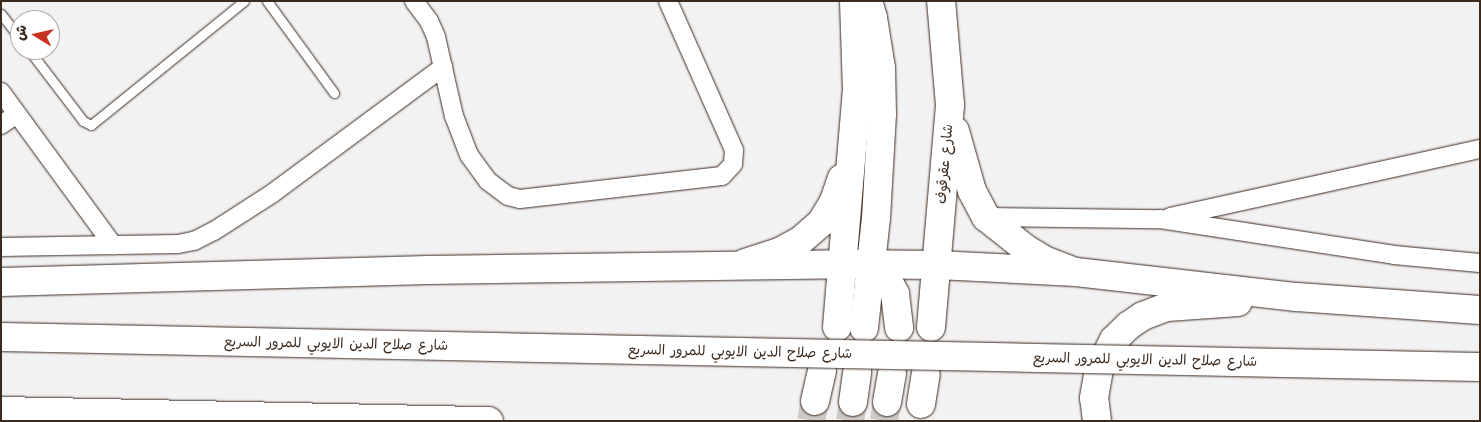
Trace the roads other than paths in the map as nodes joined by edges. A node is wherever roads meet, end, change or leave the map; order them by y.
1 (244, 1) edge
2 (267, 1) edge
3 (414, 1) edge
4 (668, 1) edge
5 (854, 1) edge
6 (868, 1) edge
7 (941, 1) edge
8 (1, 14) edge
9 (10, 25) edge
10 (37, 60) edge
11 (443, 67) junction
12 (1, 92) edge
13 (334, 93) dead end
14 (950, 105) junction
15 (18, 114) junction
16 (1, 125) edge
17 (854, 133) junction
18 (1480, 149) edge
19 (986, 217) junction
20 (1160, 219) junction
21 (113, 245) junction
22 (1, 247) edge
23 (1480, 263) edge
24 (843, 264) junction
25 (871, 264) junction
26 (937, 265) junction
27 (739, 266) junction
28 (1076, 272) junction
29 (1, 282) edge
30 (1297, 297) junction
31 (1480, 310) edge
32 (931, 327) dead end
33 (899, 328) dead end
34 (1, 337) edge
35 (1480, 367) edge
36 (822, 371) dead end
37 (856, 372) dead end
38 (892, 373) dead end
39 (926, 374) dead end
40 (815, 401) tunnel mouth
41 (853, 402) tunnel mouth
42 (887, 402) tunnel mouth
43 (921, 404) dead end
44 (1, 411) edge
45 (489, 421) edge
46 (1097, 421) edge

1 - 10 lane
2 - 13 lane
3 - 11 street
4 - 11 street
5 - 17 main road
6 - 25 main road
7 - 14 main road, شارع عقرقوف
8 - 9 lane
11 - 21 street
12 - 15 street
14 - 19 main road
14 - 26 main road, شارع عقرقوف
15 - 16 street
15 - 21 street
17 - 24 main road
17 - 27 main road
18 - 20 street
19 - 20 street
19 - 28 main road
20 - 23 street
21 - 22 street
24 - 25 main road
24 - 25 main road
24 - 27 main road
25 - 26 main road
25 - 33 main road
26 - 28 main road
26 - 32 main road, شارع عقرقوف
27 - 29 main road
28 - 30 main road
30 - 31 main road
30 - 46 main road
34 - 35 main road, شارع صلاح الدين الايوبي للمرور السريع, bridge
36 - 40 main road
37 - 41 main road
38 - 42 main road
39 - 43 main road
44 - 45 main road

